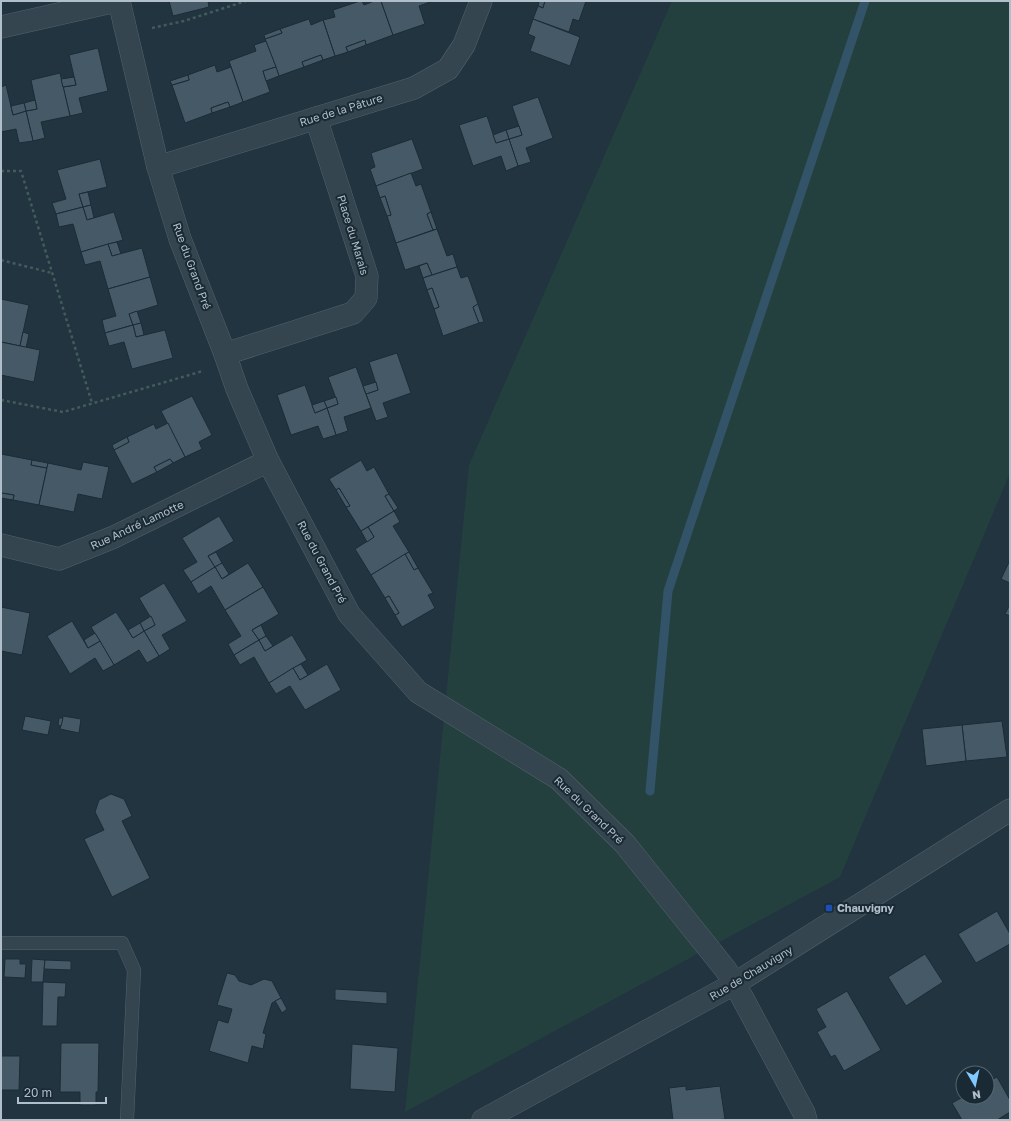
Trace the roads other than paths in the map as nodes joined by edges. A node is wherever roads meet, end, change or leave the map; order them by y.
1 (117, 1) edge
2 (481, 1) edge
3 (1, 27) edge
4 (316, 118) junction
5 (158, 167) junction
6 (227, 359) junction
7 (268, 461) junction
8 (1, 544) edge
9 (1010, 810) edge
10 (1, 943) edge
11 (734, 984) junction
12 (127, 1120) edge
13 (483, 1120) edge
14 (806, 1120) edge

1 - 3 street
1 - 5 street, Rue du Grand Pré
2 - 4 street, Rue de la Pâture
4 - 5 street, Rue de la Pâture
4 - 6 street, Place du Marais
5 - 6 street, Rue du Grand Pré
6 - 7 street, Rue du Grand Pré
7 - 8 street, Rue André Lamotte
7 - 11 street, Rue du Grand Pré
9 - 11 street, Rue de Chauvigny
10 - 12 lane
11 - 13 street, Rue de Chauvigny
11 - 14 street, Rue du Grand Pré

